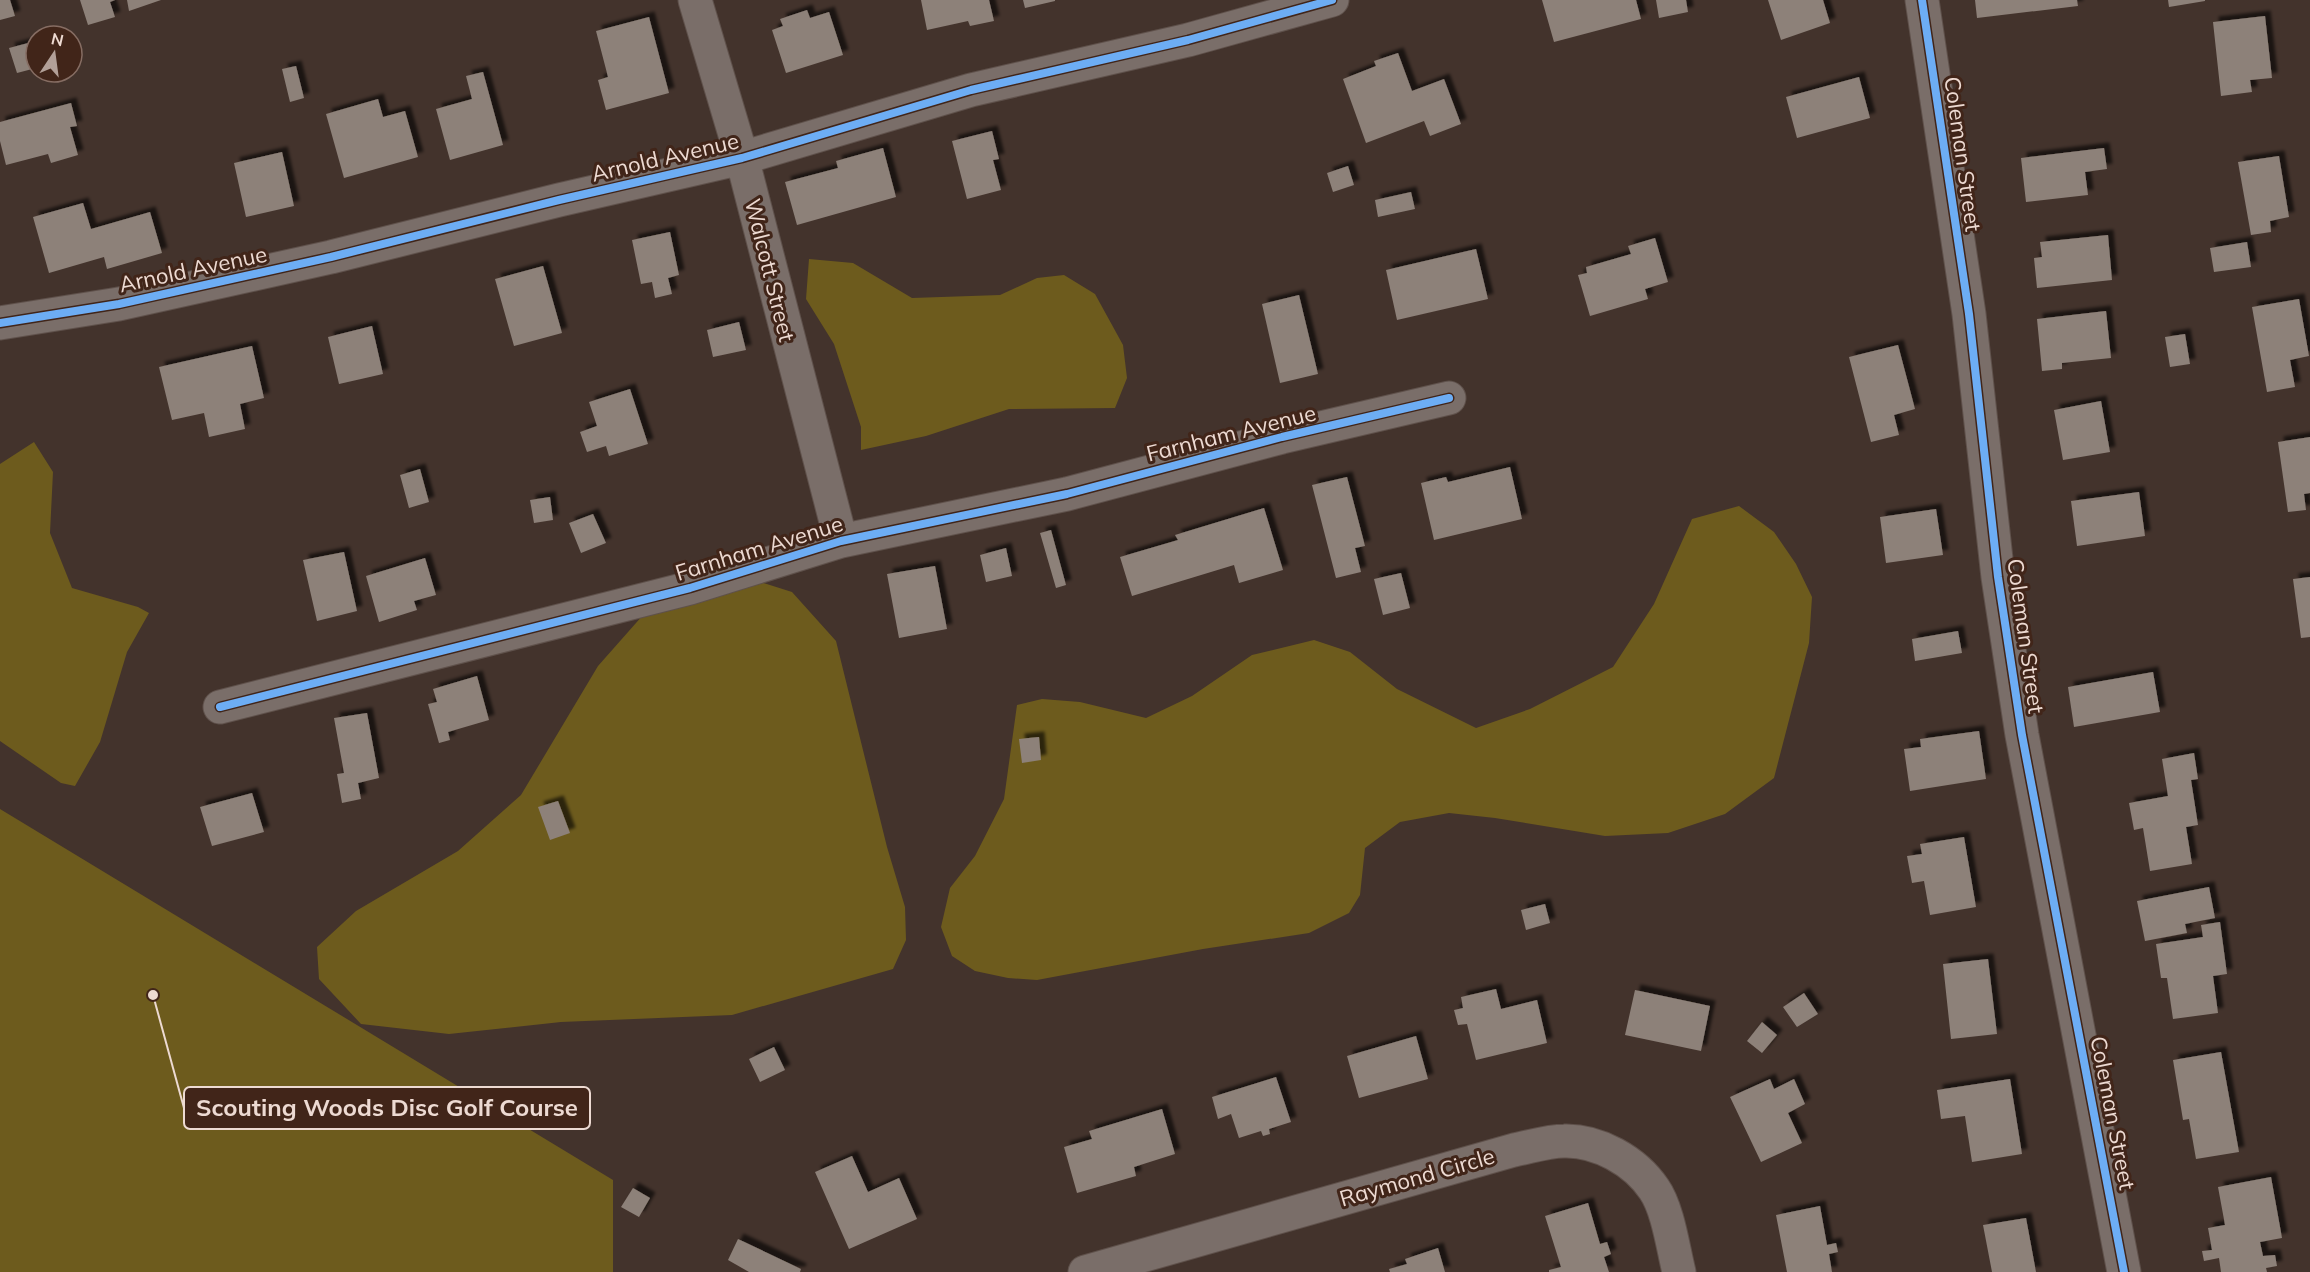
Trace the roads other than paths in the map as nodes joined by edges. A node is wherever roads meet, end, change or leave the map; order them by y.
1 (695, 0) edge
2 (1332, 0) edge
3 (1922, 0) edge
4 (742, 158) junction
5 (0, 323) edge
6 (1449, 398) dead end
7 (841, 541) junction
8 (220, 707) dead end
9 (1086, 1272) edge
10 (1679, 1272) edge
11 (2124, 1272) edge

1 - 4 street, Walcott Street
2 - 4 street, Arnold Avenue
3 - 11 street, Coleman Street
4 - 5 street, Arnold Avenue
4 - 7 street, Walcott Street
6 - 7 street, Farnham Avenue
7 - 8 street, Farnham Avenue
9 - 10 street, Raymond Circle

